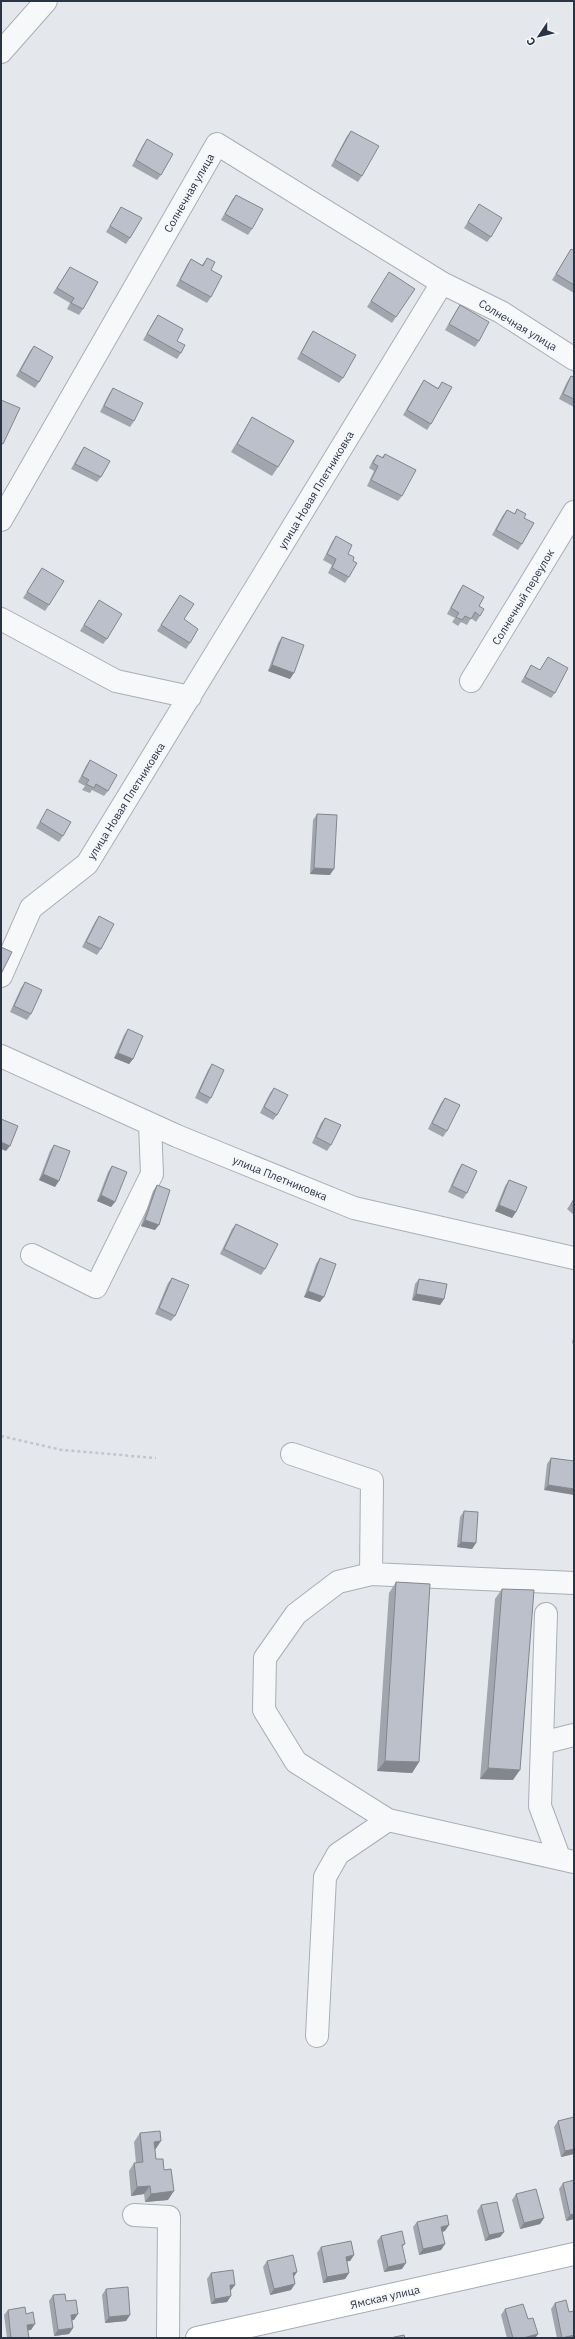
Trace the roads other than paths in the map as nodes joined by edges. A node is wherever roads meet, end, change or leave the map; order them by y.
1 (46, 1) edge
2 (1, 52) edge
3 (442, 283) junction
4 (574, 359) edge
5 (574, 512) edge
6 (1, 520) edge
7 (1, 620) edge
8 (471, 681) dead end
9 (190, 697) junction
10 (1, 976) edge
11 (1, 1056) edge
12 (150, 1124) junction
13 (32, 1255) dead end
14 (574, 1258) edge
15 (292, 1454) dead end
16 (371, 1574) junction
17 (574, 1583) edge
18 (546, 1614) dead end
19 (574, 1735) edge
20 (542, 1743) junction
21 (388, 1820) junction
22 (566, 1859) edge
23 (317, 2036) dead end
24 (134, 2215) dead end
25 (574, 2254) edge
26 (252, 2332) edge
27 (168, 2338) edge
28 (197, 2338) edge

1 - 2 street
3 - 4 street, Солнечная улица
3 - 6 street, Солнечная улица
3 - 9 street, улица Новая Плетниковка
5 - 8 street, Солнечный переулок
7 - 9 street
9 - 10 street, улица Новая Плетниковка
11 - 12 street, улица Плетниковка
12 - 13 street
12 - 14 street, улица Плетниковка
15 - 16 street
16 - 17 street
16 - 21 street
18 - 20 street
19 - 20 street
20 - 22 street
21 - 22 street
21 - 23 street
24 - 27 street
25 - 26 main road, Ямская улица
26 - 28 main road, Ямская улица

